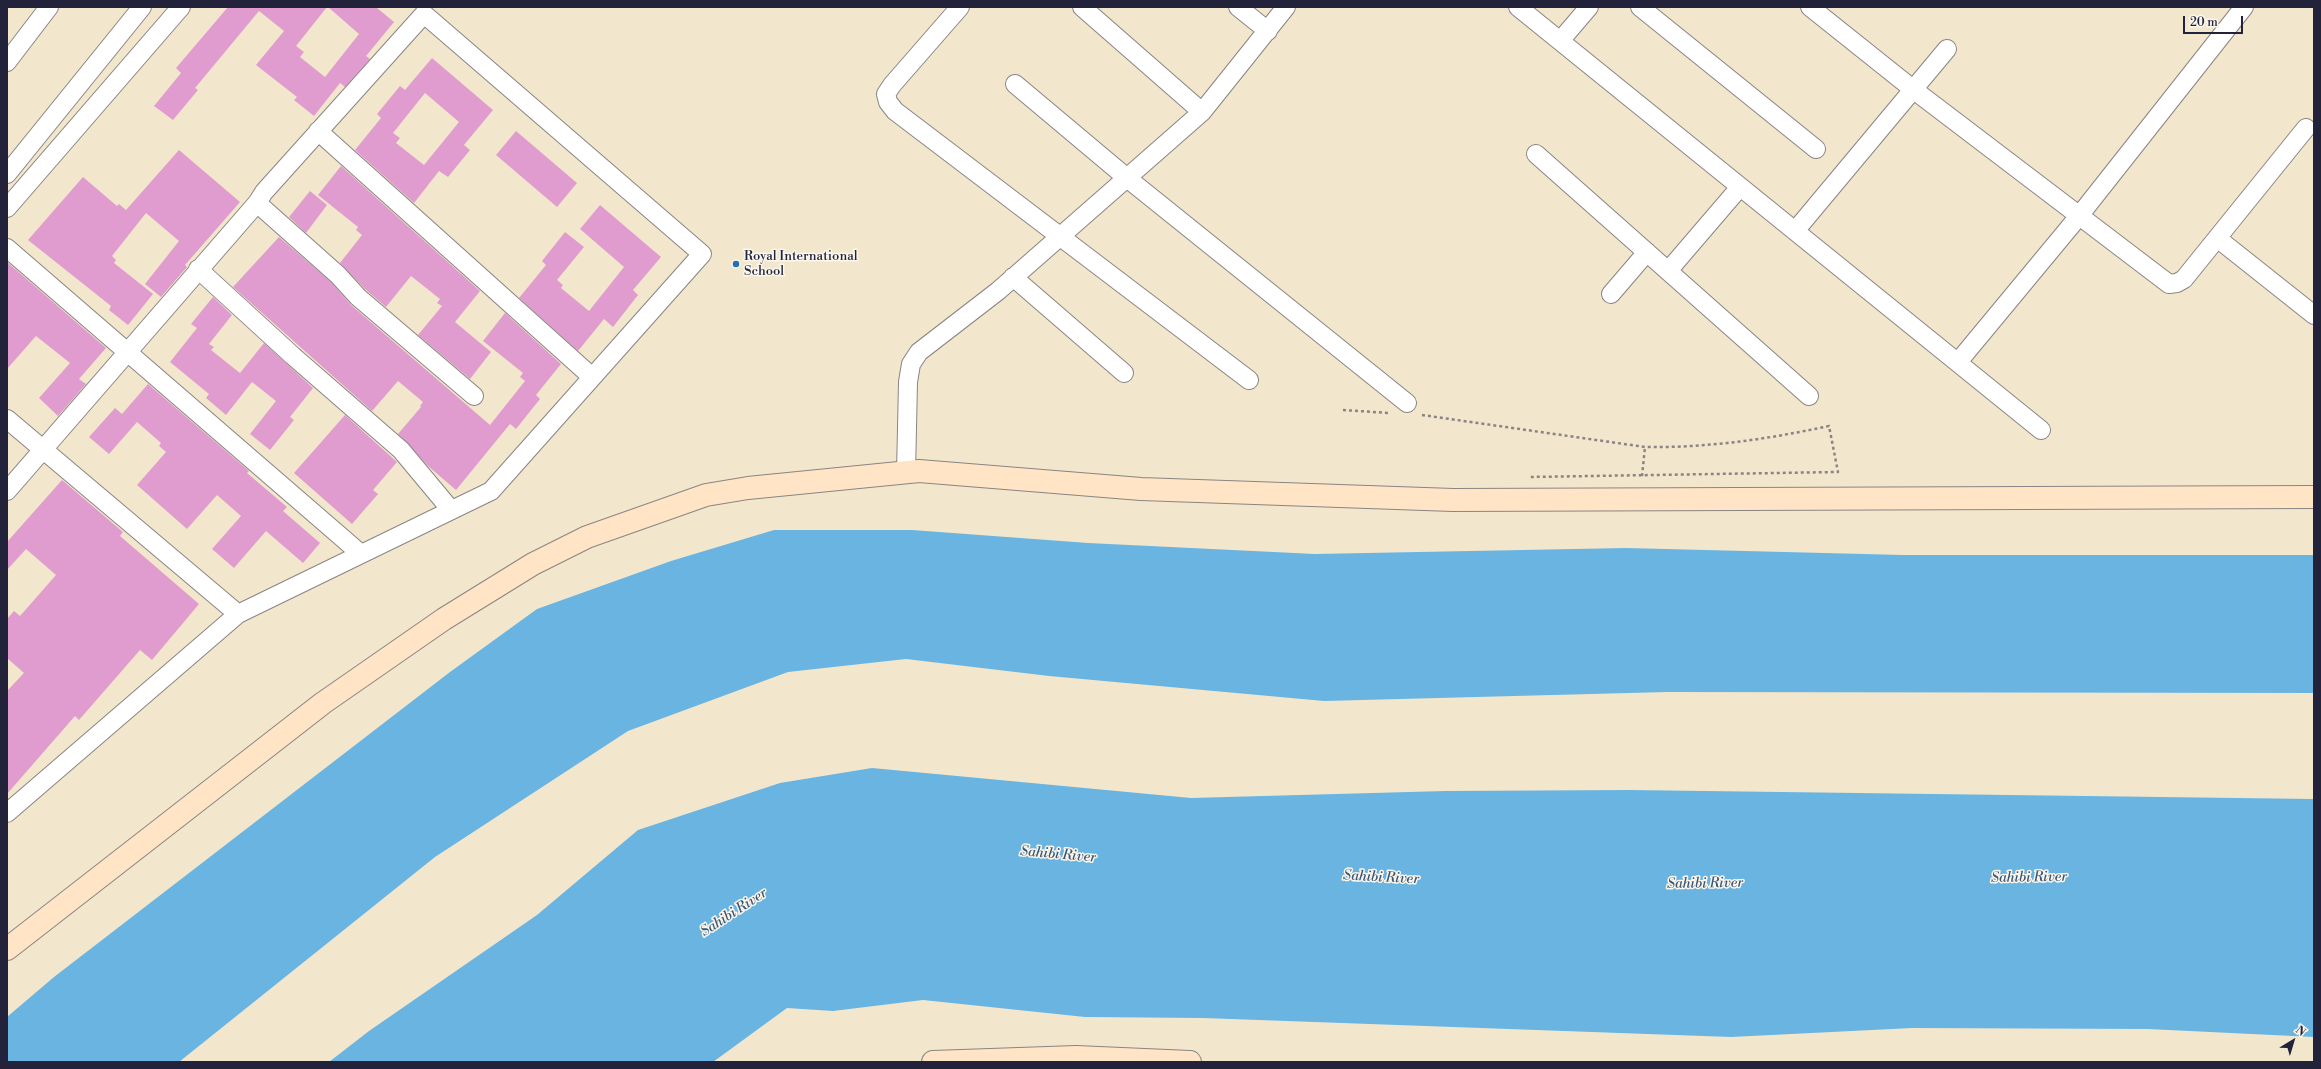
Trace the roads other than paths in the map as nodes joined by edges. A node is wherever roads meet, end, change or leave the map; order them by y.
1 (49, 7) edge
2 (142, 7) edge
3 (181, 7) edge
4 (960, 7) edge
5 (1082, 7) edge
6 (1238, 7) edge
7 (1286, 7) edge
8 (1518, 7) edge
9 (1589, 7) edge
10 (1640, 7) edge
11 (1810, 7) edge
12 (2244, 7) edge
13 (1268, 31) junction
14 (1560, 41) junction
15 (1947, 49) dead end
16 (7, 62) edge
17 (1015, 84) dead end
18 (1914, 90) junction
19 (1202, 112) junction
20 (2306, 128) dead end
21 (318, 131) junction
22 (1816, 149) dead end
23 (1536, 154) dead end
24 (7, 174) edge
25 (1127, 178) junction
26 (1740, 187) junction
27 (257, 203) junction
28 (7, 208) edge
29 (2079, 216) junction
30 (1795, 231) junction
31 (1059, 238) junction
32 (2218, 238) junction
33 (7, 248) edge
34 (1647, 252) junction
35 (198, 269) junction
36 (1668, 271) junction
37 (1013, 277) junction
38 (1611, 294) dead end
39 (2314, 315) edge
40 (128, 351) junction
41 (1958, 362) junction
42 (1124, 373) dead end
43 (592, 377) junction
44 (1249, 380) dead end
45 (474, 396) dead end
46 (1809, 396) dead end
47 (1410, 409) road end
48 (7, 419) edge
49 (2041, 430) dead end
50 (43, 450) junction
51 (906, 473) junction
52 (7, 491) edge
53 (2314, 497) edge
54 (451, 510) junction
55 (361, 554) junction
56 (238, 614) junction
57 (7, 813) edge
58 (7, 950) edge
59 (933, 1062) edge
60 (1190, 1062) edge

1 - 16 street
2 - 24 street
3 - 28 street
4 - 31 street
5 - 19 street
6 - 13 street
7 - 13 street
8 - 14 street
9 - 14 street
10 - 22 street
11 - 18 street
12 - 29 street
13 - 19 street
14 - 26 street
15 - 18 street
17 - 25 street
18 - 29 street
18 - 30 street
19 - 25 street
20 - 32 street
21 - 27 street
21 - 43 street
21 - 43 street
23 - 34 street
25 - 31 street
25 - 47 street
26 - 30 street
26 - 36 street
27 - 35 street
27 - 45 street
29 - 32 street
29 - 41 street
30 - 41 street
31 - 37 street
31 - 44 street
32 - 39 street
33 - 40 street
34 - 36 street
34 - 38 street
35 - 40 street
35 - 54 street
36 - 46 street
37 - 42 street
37 - 51 street
40 - 50 street
40 - 55 street
41 - 49 street
43 - 54 street
48 - 50 street
50 - 52 street
50 - 56 street
51 - 53 street
51 - 58 street
54 - 55 street
55 - 56 street
56 - 57 street
59 - 60 street

